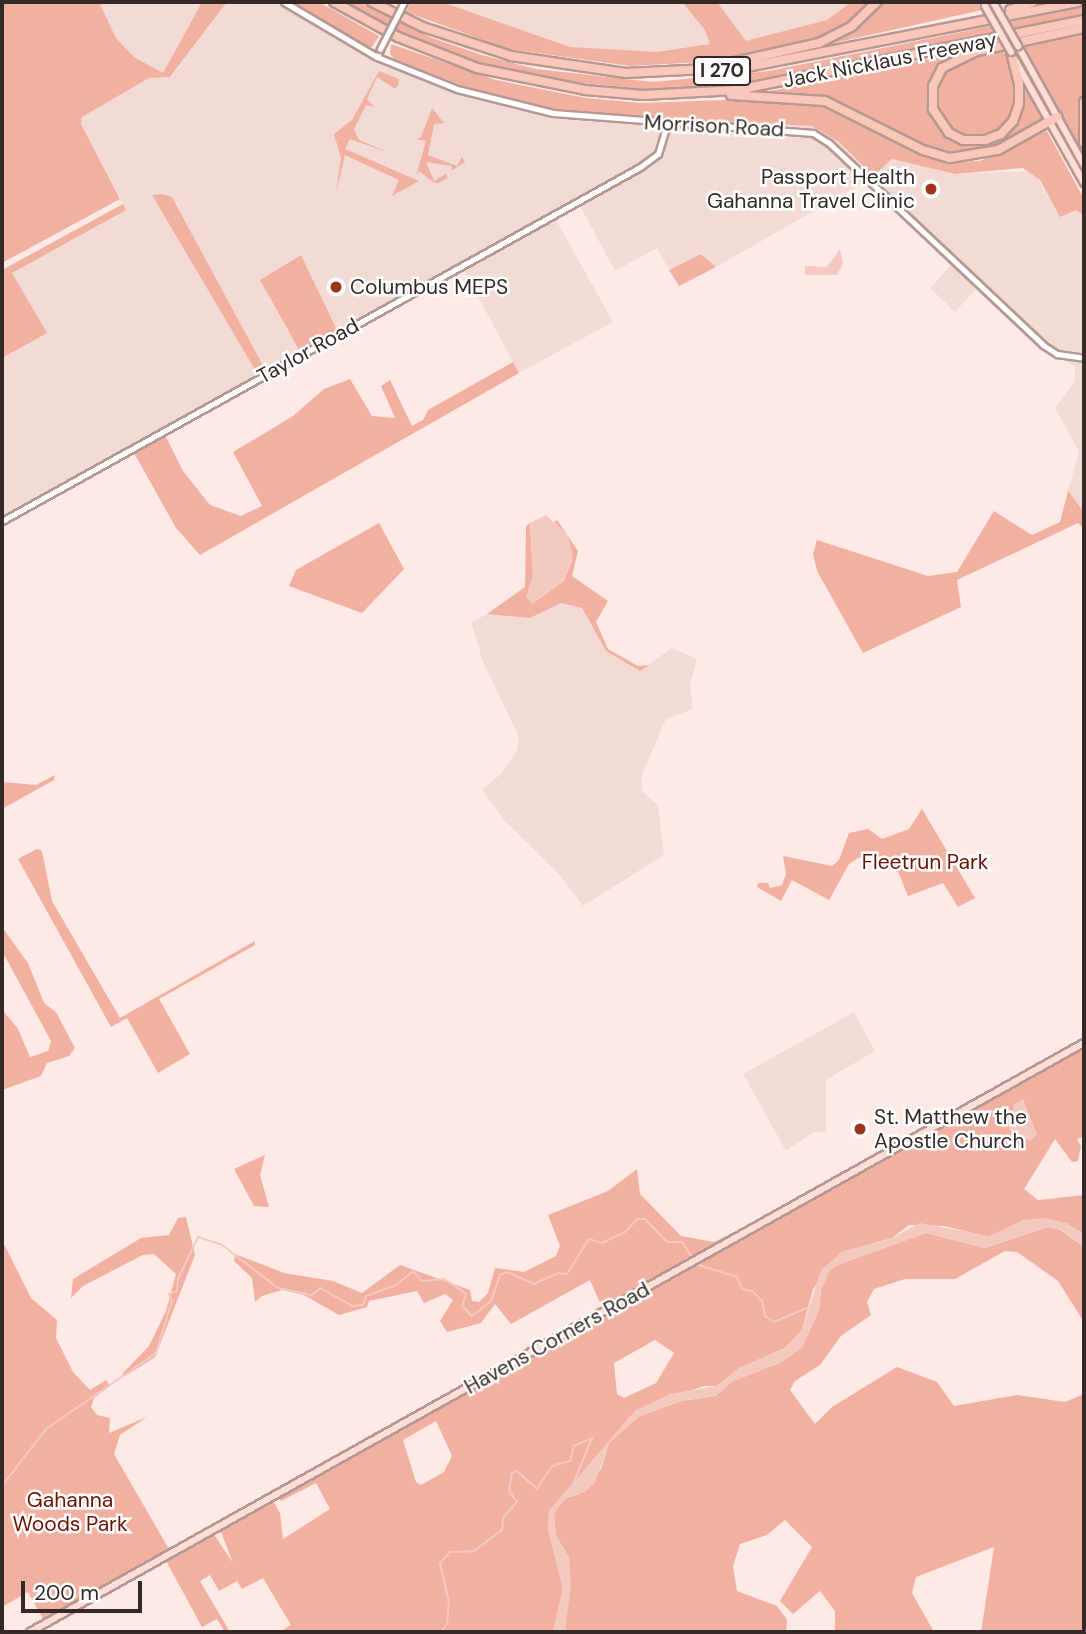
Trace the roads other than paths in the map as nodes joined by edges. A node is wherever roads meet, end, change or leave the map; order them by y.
1 (284, 2) edge
2 (334, 2) edge
3 (372, 2) edge
4 (404, 2) edge
5 (877, 2) edge
6 (993, 2) edge
7 (1033, 2) edge
8 (1078, 2) edge
9 (984, 4) edge
10 (1084, 20) edge
11 (1084, 28) edge
12 (896, 38) junction
13 (1014, 49) junction
14 (377, 57) junction
15 (694, 72) junction
16 (700, 95) junction
17 (1084, 102) edge
18 (1053, 119) junction
19 (667, 124) junction
20 (1084, 143) edge
21 (1084, 165) edge
22 (1084, 183) edge
23 (1084, 358) edge
24 (2, 521) edge
25 (1084, 1043) edge
26 (30, 1632) edge

1 - 14 main road, Morrison Road
2 - 16 highway, Jack Nicklaus Freeway / I 270
3 - 15 highway, Jack Nicklaus Freeway / I 270
4 - 14 main road, bridge
5 - 15 highway
6 - 13 main road, bridge
7 - 12 highway
8 - 12 highway, Jack Nicklaus Freeway / I 270
9 - 13 main road, bridge
10 - 16 highway, Jack Nicklaus Freeway / I 270
11 - 13 highway
12 - 15 highway, Jack Nicklaus Freeway / I 270
13 - 18 main road
14 - 19 main road, Morrison Road
16 - 18 highway
17 - 20 highway
18 - 21 main road
18 - 22 main road
19 - 23 main road, Morrison Road
19 - 24 main road, Taylor Road
25 - 26 main road, Havens Corners Road

